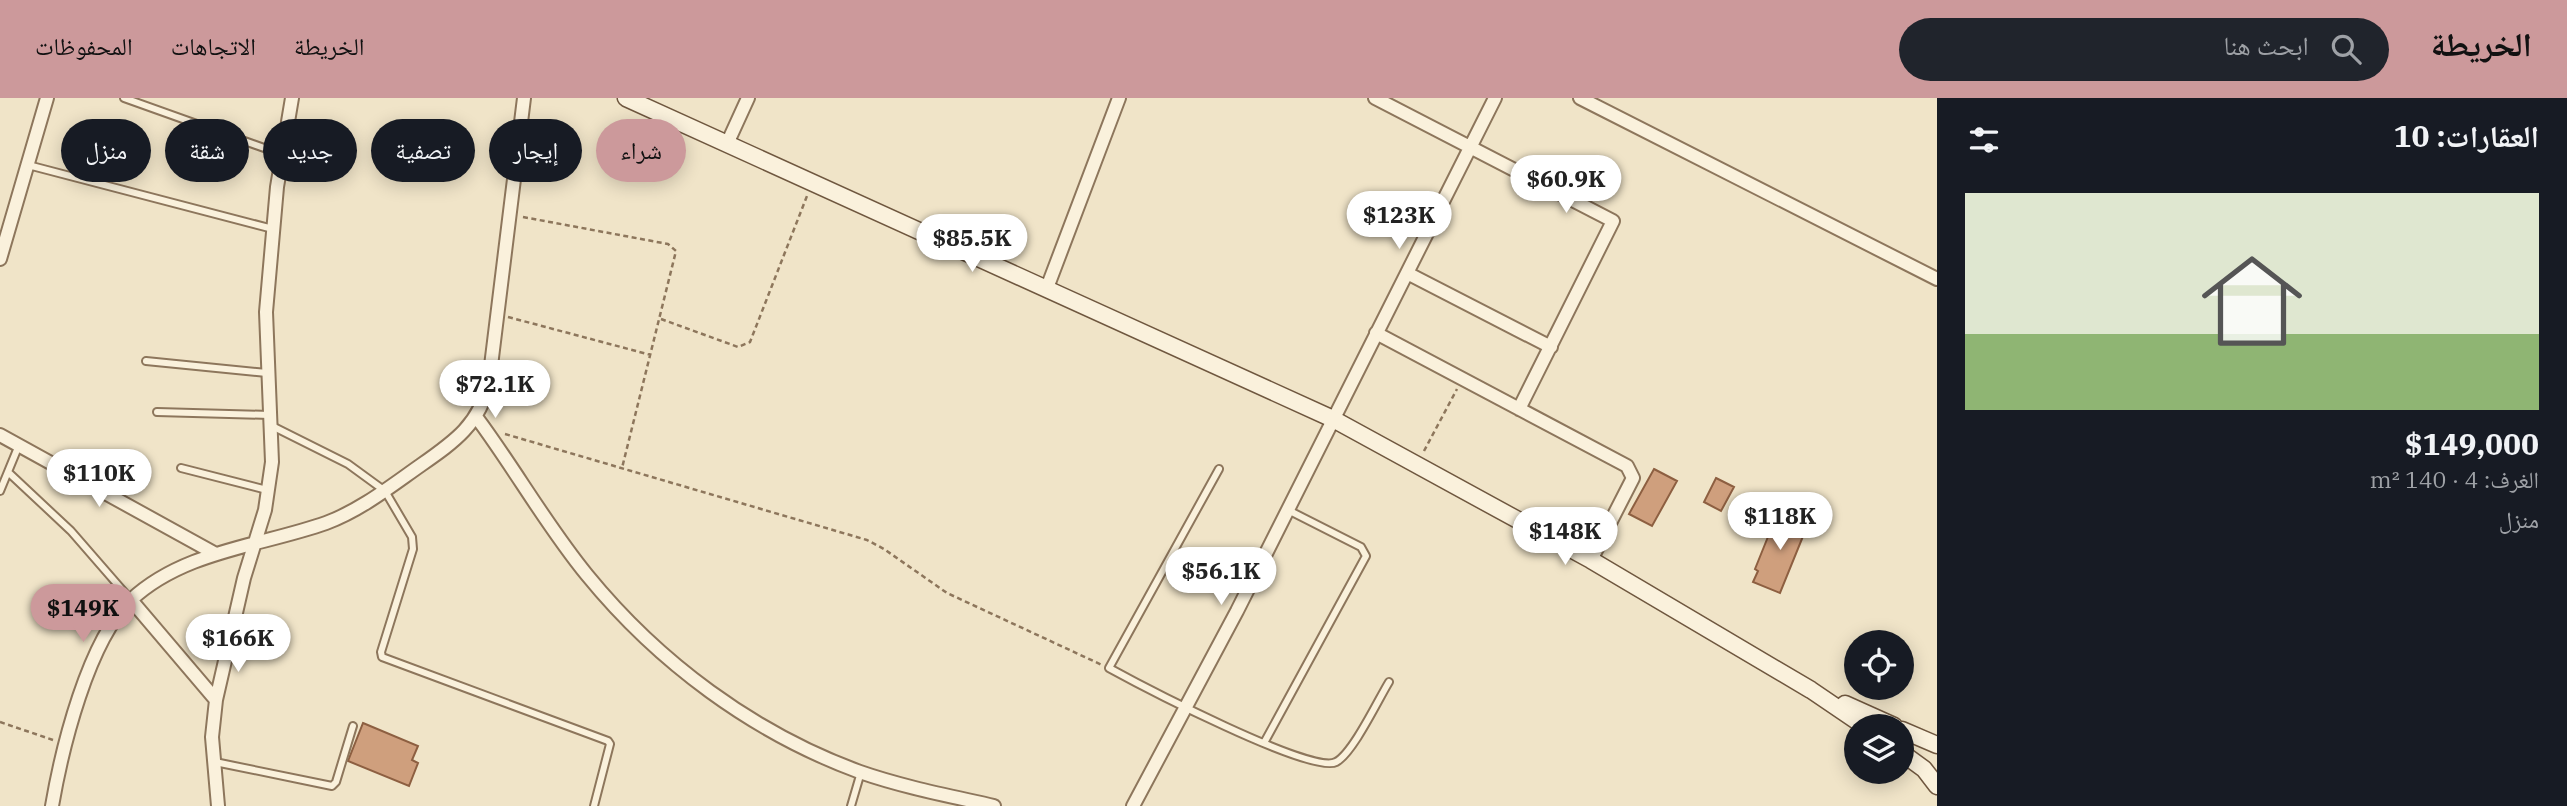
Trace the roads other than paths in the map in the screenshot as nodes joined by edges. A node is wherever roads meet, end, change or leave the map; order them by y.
1 (47, 98) edge
2 (124, 98) edge
3 (292, 98) edge
4 (524, 98) edge
5 (626, 98) edge
6 (748, 98) edge
7 (1119, 98) edge
8 (1375, 98) edge
9 (1495, 98) edge
10 (1580, 98) edge
11 (288, 119) edge
12 (727, 145) junction
13 (1470, 146) junction
14 (263, 148) edge
15 (26, 165) junction
16 (278, 182) edge
17 (273, 229) junction
18 (0, 260) edge
19 (1407, 272) junction
20 (1937, 279) edge
21 (1048, 288) junction
22 (1376, 333) junction
23 (1550, 347) junction
24 (146, 361) dead end
25 (267, 373) junction
26 (1519, 410) junction
27 (157, 412) dead end
28 (1333, 419) junction
29 (270, 420) junction
30 (481, 423) junction
31 (0, 435) edge
32 (19, 445) junction
33 (181, 468) dead end
34 (1219, 469) dead end
35 (8, 472) junction
36 (1, 486) edge
37 (269, 491) junction
38 (385, 491) junction
39 (1288, 510) junction
40 (255, 543) junction
41 (214, 554) junction
42 (1591, 560) junction
43 (131, 600) junction
44 (1389, 682) dead end
45 (1811, 690) junction
46 (216, 700) junction
47 (1186, 707) junction
48 (1846, 714) edge
49 (1866, 714) edge
50 (353, 726) dead end
51 (1914, 735) edge
52 (1264, 743) junction
53 (1937, 746) edge
54 (212, 761) junction
55 (1914, 761) edge
56 (861, 772) junction
57 (1937, 786) edge
58 (52, 806) edge
59 (218, 806) edge
60 (594, 806) edge
61 (851, 806) edge
62 (994, 806) edge
63 (1133, 806) edge

1 - 15 street
2 - 14 lane
3 - 11 street
4 - 30 street
5 - 12 main road
6 - 12 street
7 - 21 street
8 - 13 street
9 - 13 street
10 - 20 street
12 - 21 main road
13 - 19 street
13 - 23 street
15 - 17 lane
15 - 18 street
16 - 17 street
17 - 25 street
19 - 22 street
19 - 23 street
21 - 28 main road
22 - 26 street
22 - 28 street
23 - 26 street
24 - 25 lane
25 - 29 street
26 - 42 street
27 - 29 lane
28 - 39 street
28 - 42 main road
29 - 37 street
29 - 38 lane
30 - 38 street
30 - 56 street
31 - 32 street
32 - 35 lane
32 - 41 street
33 - 37 lane
34 - 47 lane
35 - 36 lane
35 - 43 lane
37 - 40 street
38 - 40 street
38 - 60 lane
39 - 47 street
39 - 52 lane
40 - 41 street
40 - 46 street
41 - 43 street
42 - 45 main road
43 - 46 street
43 - 58 street
44 - 52 lane
45 - 48 main road
45 - 49 main road
46 - 54 street
47 - 52 lane
47 - 63 street
50 - 54 lane
51 - 53 main road
54 - 59 street
55 - 57 main road
56 - 61 lane
56 - 62 street

